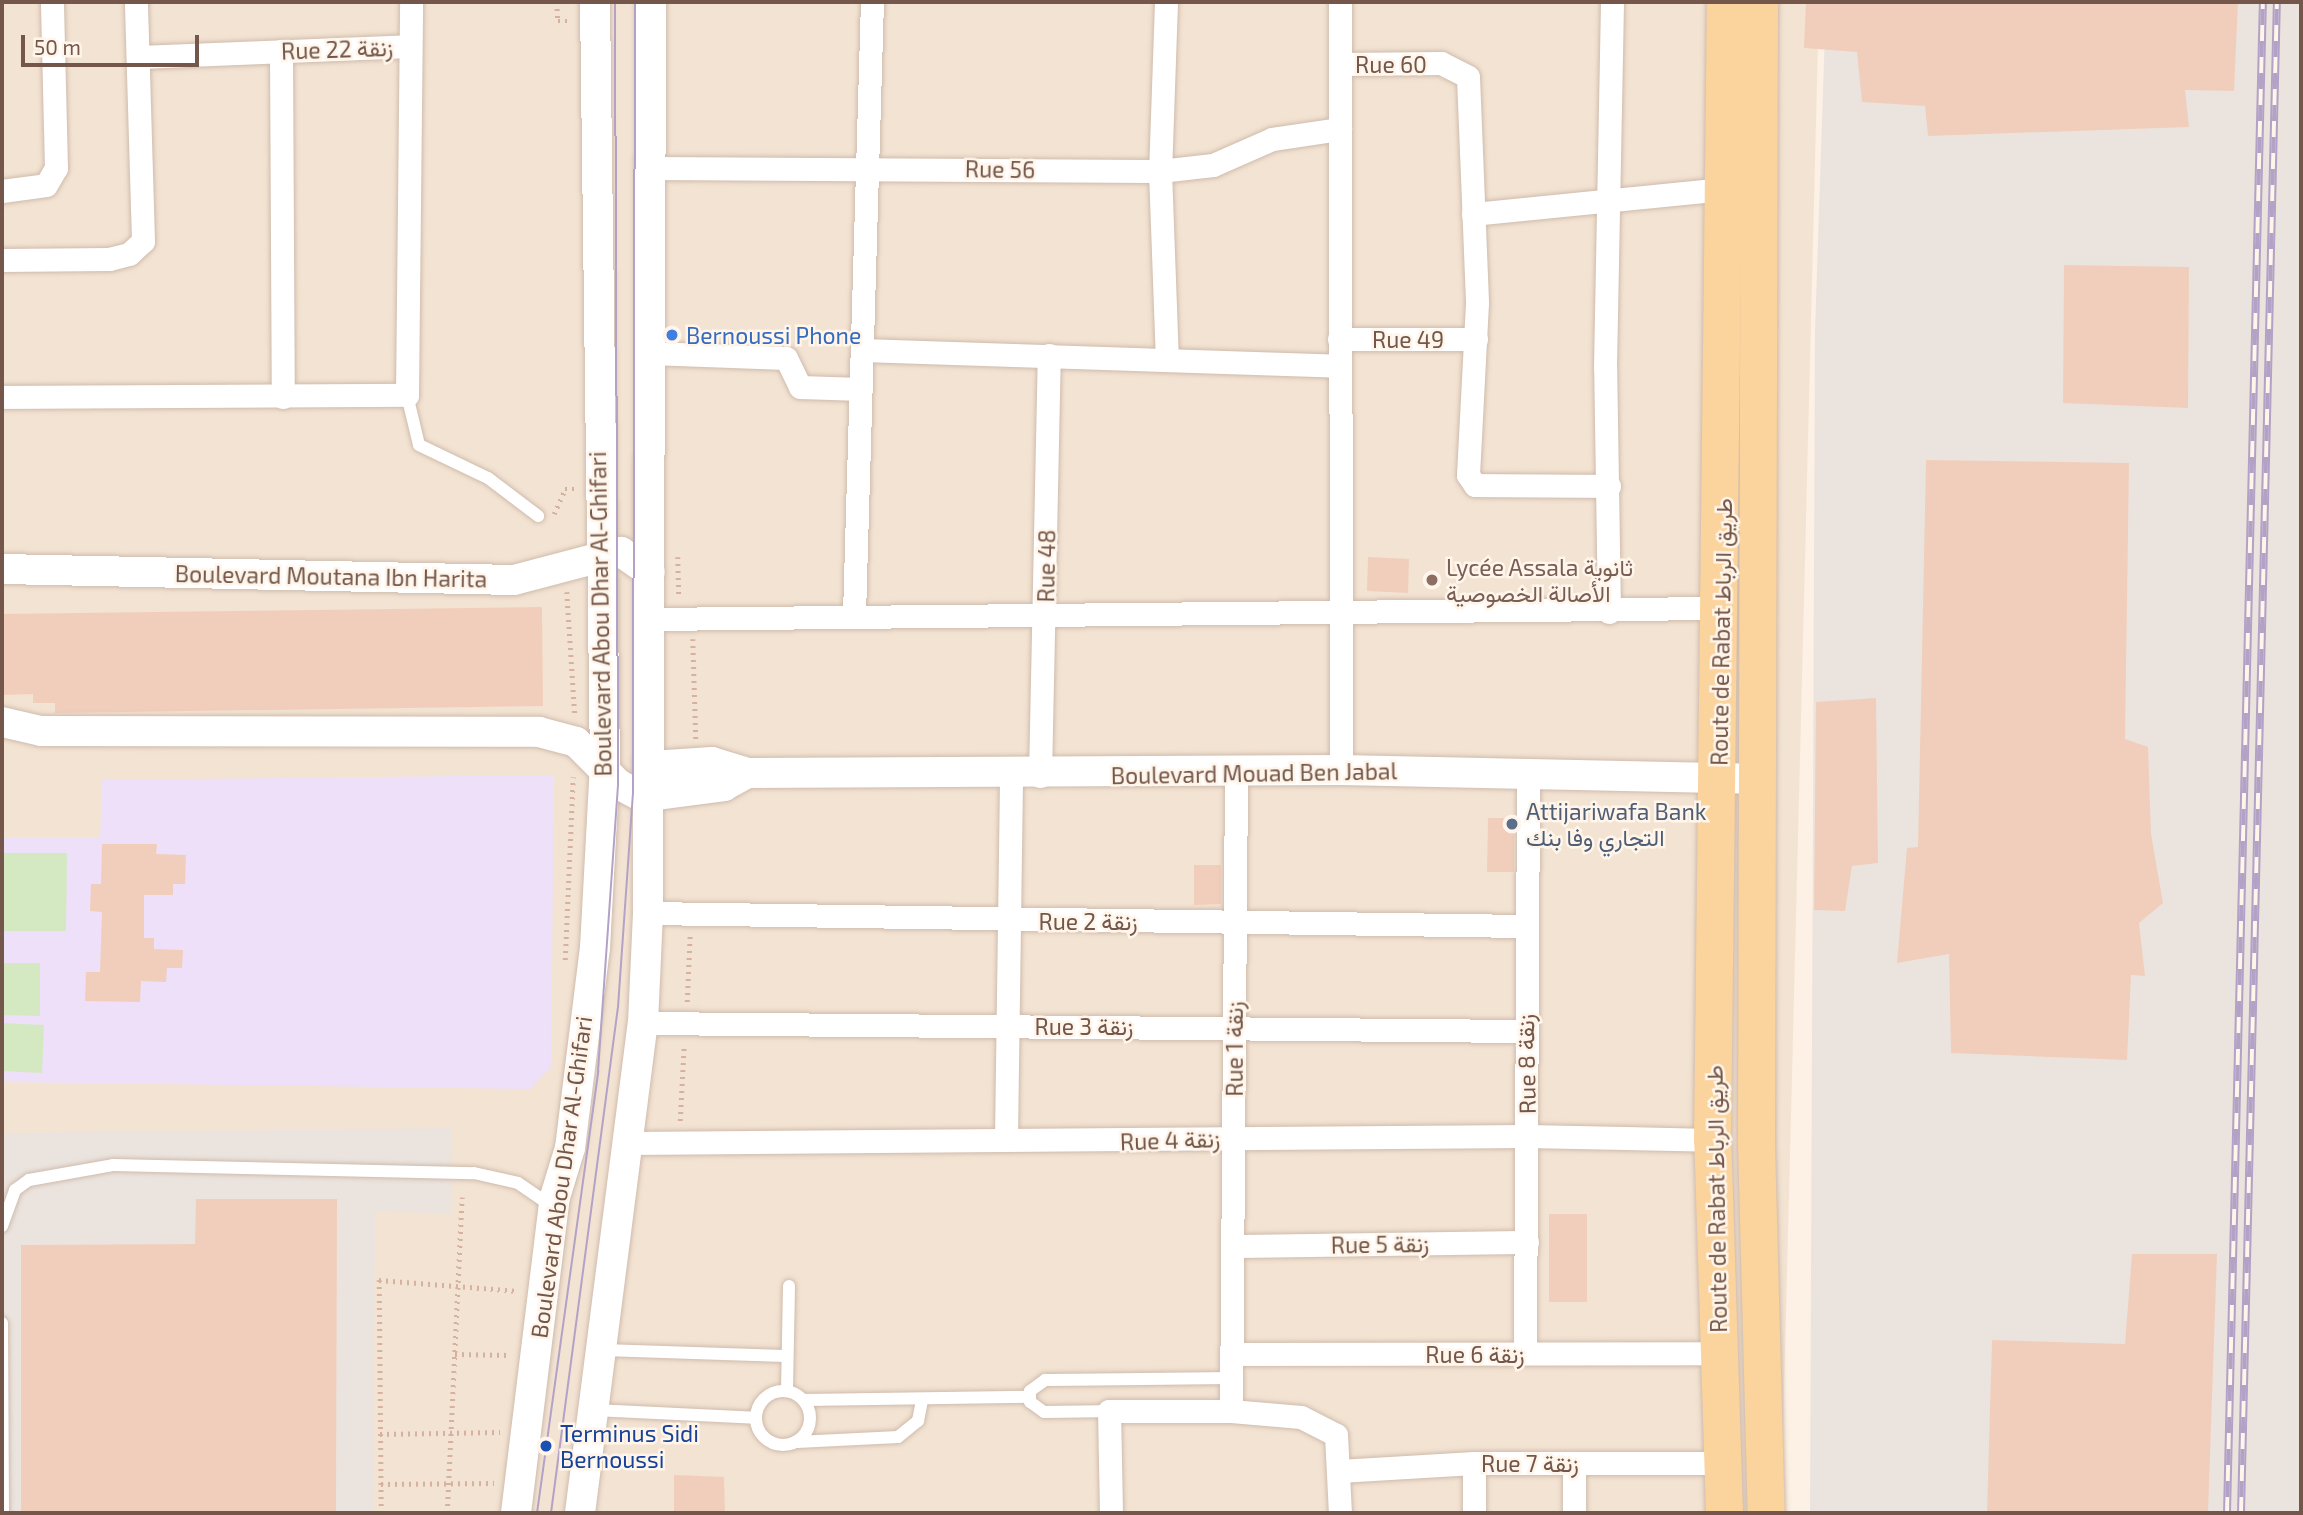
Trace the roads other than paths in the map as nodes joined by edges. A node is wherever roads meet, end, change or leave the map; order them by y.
1 (52, 2) edge
2 (136, 2) edge
3 (411, 2) edge
4 (595, 2) edge
5 (651, 2) edge
6 (872, 2) edge
7 (1166, 2) edge
8 (1340, 2) edge
9 (1612, 2) edge
10 (1725, 2) edge
11 (1759, 2) edge
12 (410, 46) junction
13 (281, 51) junction
14 (138, 57) junction
15 (1340, 64) junction
16 (1340, 129) junction
17 (652, 167) junction
18 (866, 167) junction
19 (1160, 171) junction
20 (1725, 189) junction
21 (2, 191) edge
22 (1611, 200) junction
23 (1473, 214) junction
24 (2, 260) edge
25 (1339, 338) junction
26 (1476, 339) junction
27 (862, 350) junction
28 (650, 354) junction
29 (1049, 355) junction
30 (1167, 358) junction
31 (1339, 366) junction
32 (861, 389) junction
33 (407, 395) junction
34 (2, 397) edge
35 (283, 397) junction
36 (1609, 486) junction
37 (538, 516) dead end
38 (598, 557) junction
39 (2, 569) edge
40 (650, 572) junction
41 (1722, 608) junction
42 (1609, 612) junction
43 (854, 614) junction
44 (1336, 614) junction
45 (1045, 618) junction
46 (649, 619) junction
47 (2, 722) edge
48 (606, 766) junction
49 (651, 766) junction
50 (1341, 770) junction
51 (1236, 772) junction
52 (747, 774) junction
53 (1528, 775) junction
54 (1025, 776) junction
55 (1719, 778) junction
56 (1760, 779) junction
57 (652, 797) junction
58 (648, 913) junction
59 (1010, 921) junction
60 (1235, 922) junction
61 (1527, 926) junction
62 (642, 1023) junction
63 (1007, 1026) junction
64 (1234, 1029) junction
65 (1525, 1031) junction
66 (1527, 1136) junction
67 (1006, 1138) junction
68 (1233, 1138) junction
69 (1712, 1140) junction
70 (628, 1143) junction
71 (554, 1207) junction
72 (2, 1226) edge
73 (1527, 1242) junction
74 (1233, 1247) junction
75 (789, 1286) dead end
76 (2, 1322) edge
77 (602, 1350) junction
78 (1525, 1353) junction
79 (1718, 1353) junction
80 (1232, 1354) junction
81 (786, 1356) junction
82 (1232, 1378) junction
83 (787, 1391) junction
84 (1029, 1397) junction
85 (804, 1400) junction
86 (922, 1401) junction
87 (594, 1410) junction
88 (1109, 1411) junction
89 (1231, 1411) junction
90 (755, 1418) junction
91 (797, 1441) junction
92 (1474, 1463) junction
93 (1574, 1463) junction
94 (1721, 1463) junction
95 (1339, 1471) junction
96 (3, 1513) edge
97 (516, 1513) edge
98 (580, 1513) edge
99 (1111, 1513) edge
100 (1339, 1513) edge
101 (1474, 1513) edge
102 (1574, 1513) edge
103 (1724, 1513) edge
104 (1766, 1513) edge

1 - 21 street
2 - 14 street
3 - 12 street
4 - 38 street, Boulevard Abou Dhar Al-Ghifari
5 - 17 street
6 - 18 street
7 - 19 street
8 - 15 street
9 - 22 street
10 - 20 main road, Route de Rabat طريق الرباط
11 - 56 main road, Route de Rabat طريق الرباط
12 - 13 street, Rue 22 زنقة
12 - 33 street
13 - 14 street, Rue 22 زنقة
13 - 35 street
14 - 24 street
15 - 16 street
15 - 23 street, Rue 60
16 - 19 street, Rue 56
16 - 25 street
17 - 18 street, Rue 56
17 - 28 street
18 - 19 street, Rue 56
18 - 27 street
19 - 30 street
20 - 22 street
20 - 41 main road, Route de Rabat طريق الرباط
22 - 23 street
22 - 36 street
23 - 26 street
25 - 26 street, Rue 49
25 - 31 street
26 - 36 street
27 - 29 street
27 - 32 street
28 - 32 street
28 - 40 street
29 - 30 street
29 - 45 street, Rue 48
30 - 31 street
31 - 44 street
32 - 43 street
33 - 35 street
33 - 37 lane
34 - 35 street
36 - 42 street
38 - 39 street, Boulevard Moutana Ibn Harita
38 - 40 street, Boulevard Moutana Ibn Harita
38 - 48 street, Boulevard Abou Dhar Al-Ghifari
40 - 46 street
41 - 42 street
41 - 55 main road, Route de Rabat طريق الرباط
42 - 44 street
43 - 45 street
43 - 46 street
44 - 45 street
44 - 50 street
45 - 54 street, Rue 48
46 - 49 street
47 - 48 street
48 - 57 street
48 - 71 street, Boulevard Abou Dhar Al-Ghifari
49 - 52 street, Boulevard Mouad Ben Jabal
49 - 57 street
50 - 51 street, Boulevard Mouad Ben Jabal
50 - 53 street, Boulevard Mouad Ben Jabal
51 - 54 street, Boulevard Mouad Ben Jabal
51 - 60 street, Rue 1 زنقة
52 - 54 street, Boulevard Mouad Ben Jabal
52 - 57 street, Boulevard Mouad Ben Jabal
53 - 55 street, Boulevard Mouad Ben Jabal
53 - 61 street, Rue 8 زنقة
54 - 59 street, Rue 48
55 - 56 street, Boulevard Mouad Ben Jabal
55 - 69 main road, Route de Rabat طريق الرباط
56 - 104 main road, Route de Rabat طريق الرباط
57 - 58 street
58 - 59 street, Rue 2 زنقة
58 - 62 street
59 - 60 street, Rue 2 زنقة
59 - 63 street, Rue 48
60 - 61 street, Rue 2 زنقة
60 - 64 street, Rue 1 زنقة
61 - 65 street, Rue 8 زنقة
62 - 63 street, Rue 3 زنقة
62 - 70 street
63 - 64 street, Rue 3 زنقة
63 - 67 street, Rue 48
64 - 65 street, Rue 3 زنقة
64 - 68 street, Rue 1 زنقة
65 - 66 street, Rue 8 زنقة
66 - 68 street, Rue 4 زنقة
66 - 69 street, Rue 4 زنقة
66 - 73 street, Rue 8 زنقة
67 - 68 street, Rue 4 زنقة
67 - 70 street, Rue 4 زنقة
68 - 74 street, Rue 1 زنقة
69 - 79 main road, Route de Rabat طريق الرباط
70 - 77 street
71 - 72 lane
71 - 97 street, Boulevard Abou Dhar Al-Ghifari
73 - 74 street, Rue 5 زنقة
73 - 78 street, Rue 8 زنقة
74 - 80 street, Rue 1 زنقة
75 - 81 lane
76 - 96 lane
77 - 81 lane
77 - 87 street
78 - 79 street, Rue 6 زنقة
78 - 80 street, Rue 6 زنقة
79 - 94 main road, Route de Rabat طريق الرباط
80 - 82 street, Rue 1 زنقة
81 - 83 lane
82 - 84 lane
82 - 89 street, Rue 1 زنقة
83 - 85 lane
83 - 90 lane
84 - 86 lane
84 - 88 lane
85 - 86 lane
85 - 91 lane
86 - 91 lane
87 - 90 lane
87 - 98 street
88 - 89 street
88 - 99 street
89 - 95 street
90 - 91 lane
92 - 93 street, Rue 7 زنقة
92 - 95 street, Rue 7 زنقة
92 - 101 street
93 - 94 street, Rue 7 زنقة
93 - 102 street
94 - 103 main road, Route de Rabat طريق الرباط
95 - 100 street

